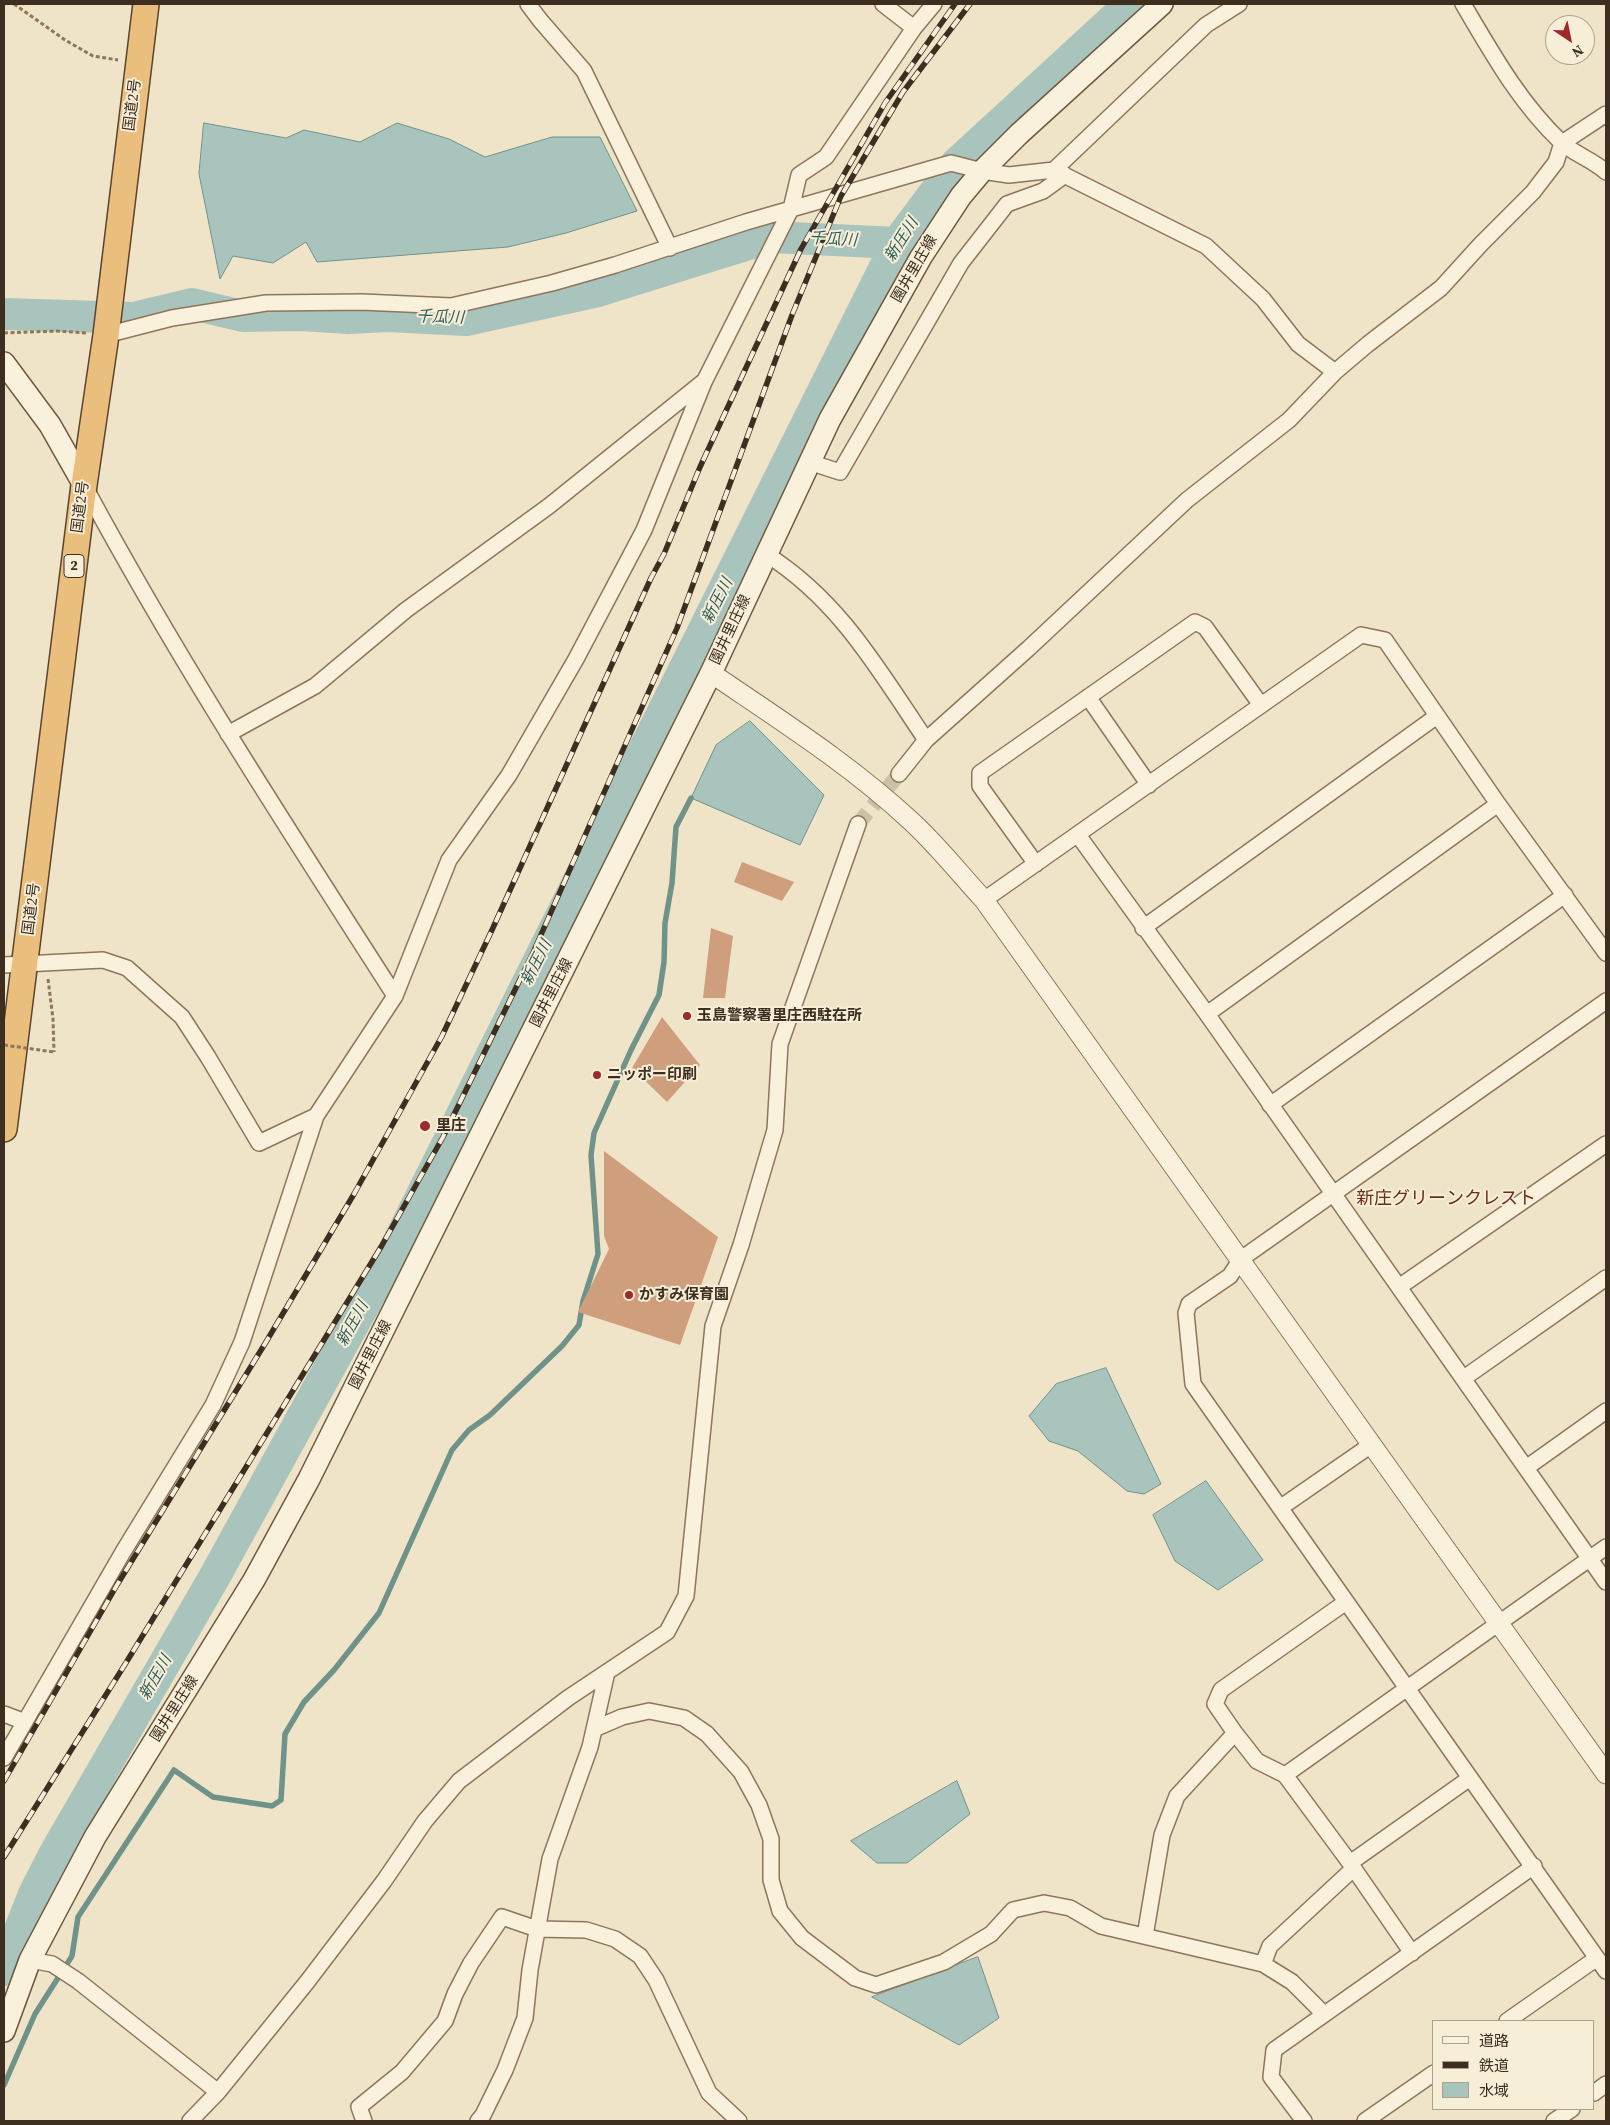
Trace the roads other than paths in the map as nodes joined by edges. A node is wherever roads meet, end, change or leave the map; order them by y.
1 (146, 4) edge
2 (528, 4) edge
3 (883, 4) edge
4 (934, 4) edge
5 (1162, 4) edge
6 (1238, 4) edge
7 (1463, 4) edge
8 (914, 28) junction
9 (1606, 114) edge
10 (1562, 143) junction
11 (982, 172) junction
12 (1606, 172) edge
13 (1059, 173) junction
14 (791, 209) junction
15 (670, 248) junction
16 (106, 335) junction
17 (4, 363) edge
18 (1335, 372) junction
19 (704, 382) junction
20 (809, 462) junction
21 (84, 485) junction
22 (766, 554) junction
23 (711, 673) junction
24 (1088, 697) junction
25 (1261, 706) junction
26 (1437, 716) junction
27 (228, 734) junction
28 (926, 740) junction
29 (899, 774) tunnel mouth
30 (1149, 785) junction
31 (1498, 804) junction
32 (858, 824) tunnel mouth
33 (1078, 835) junction
34 (1036, 864) junction
35 (1565, 895) junction
36 (984, 900) junction
37 (1143, 928) junction
38 (1606, 953) edge
39 (25, 964) edge
40 (394, 996) junction
41 (1606, 1001) edge
42 (1207, 1014) junction
43 (1270, 1105) junction
44 (316, 1116) junction
45 (4, 1129) edge
46 (1606, 1144) edge
47 (1333, 1195) junction
48 (1241, 1259) junction
49 (1606, 1278) edge
50 (1399, 1287) junction
51 (1464, 1378) junction
52 (1606, 1411) edge
53 (1371, 1445) junction
54 (1526, 1468) junction
55 (1280, 1508) junction
56 (1606, 1547) edge
57 (1590, 1559) junction
58 (1606, 1582) edge
59 (1346, 1602) junction
60 (1499, 1625) junction
61 (607, 1672) junction
62 (1407, 1687) junction
63 (4, 1714) edge
64 (25, 1722) junction
65 (594, 1729) junction
66 (1235, 1734) junction
67 (4, 1758) edge
68 (1606, 1774) edge
69 (1285, 1775) junction
70 (1470, 1778) junction
71 (1352, 1866) junction
72 (1534, 1866) junction
73 (537, 1929) junction
74 (1145, 1936) junction
75 (1412, 1953) junction
76 (1596, 1958) junction
77 (30, 1960) junction
78 (1263, 1964) junction
79 (1606, 1971) edge
80 (1324, 2014) junction
81 (1508, 2020) edge
82 (4, 2031) edge
83 (1432, 2074) edge
84 (1606, 2084) edge
85 (218, 2092) junction
86 (1595, 2092) edge
87 (1570, 2110) edge
88 (190, 2121) edge
89 (364, 2121) edge
90 (478, 2121) edge
91 (739, 2121) edge
92 (1304, 2121) edge
93 (1365, 2121) edge
94 (1554, 2121) edge

1 - 16 highway, 国道2号 / 2
2 - 15 street
3 - 8 street
4 - 8 street
5 - 11 main road, 園井里庄線
6 - 13 street
7 - 10 street
8 - 14 street
9 - 10 street
10 - 12 street
10 - 18 street
11 - 13 street
11 - 14 street
11 - 20 main road, 園井里庄線
13 - 18 street
13 - 20 street
14 - 15 street
14 - 19 street
15 - 16 street
16 - 21 highway, 国道2号 / 2
17 - 21 main road
18 - 28 street
19 - 27 street
19 - 40 street
20 - 22 main road, 園井里庄線
21 - 27 street
21 - 39 highway, 国道2号 / 2
22 - 23 main road, 園井里庄線
22 - 28 street
23 - 36 street
23 - 77 main road, 園井里庄線
24 - 25 street
24 - 30 street
24 - 34 street
25 - 26 street
25 - 30 street
26 - 31 street
26 - 37 street
27 - 40 street
28 - 29 street
30 - 33 street
31 - 35 street
31 - 42 street
32 - 61 street
33 - 34 street
33 - 37 street
34 - 36 street
35 - 38 street
35 - 43 street
36 - 48 street
37 - 42 street
39 - 44 street
39 - 45 highway, 国道2号 / 2
40 - 44 street
41 - 47 street
42 - 43 street
43 - 47 street
44 - 64 street
46 - 50 street
47 - 48 street
47 - 50 street
48 - 53 street
48 - 55 street
49 - 51 street
50 - 51 street
51 - 54 street
52 - 54 street
53 - 55 street
53 - 60 street
54 - 57 street
55 - 59 street
56 - 57 street
57 - 58 street
57 - 60 street
59 - 62 street
59 - 66 street
60 - 62 street
60 - 68 street
61 - 65 street
61 - 85 street
62 - 69 street
62 - 70 street
63 - 64 street
64 - 67 street
65 - 73 street
65 - 74 street
66 - 69 street
66 - 74 street
69 - 71 street
70 - 71 street
70 - 72 street
71 - 75 street
71 - 78 street
72 - 75 street
72 - 76 street
73 - 89 street
73 - 90 street
73 - 91 street
74 - 78 street
75 - 80 street
76 - 79 street
76 - 81 street
77 - 82 main road, 園井里庄線
77 - 85 street
78 - 80 street
80 - 92 street
83 - 93 street
84 - 86 street
85 - 88 street
87 - 94 street

